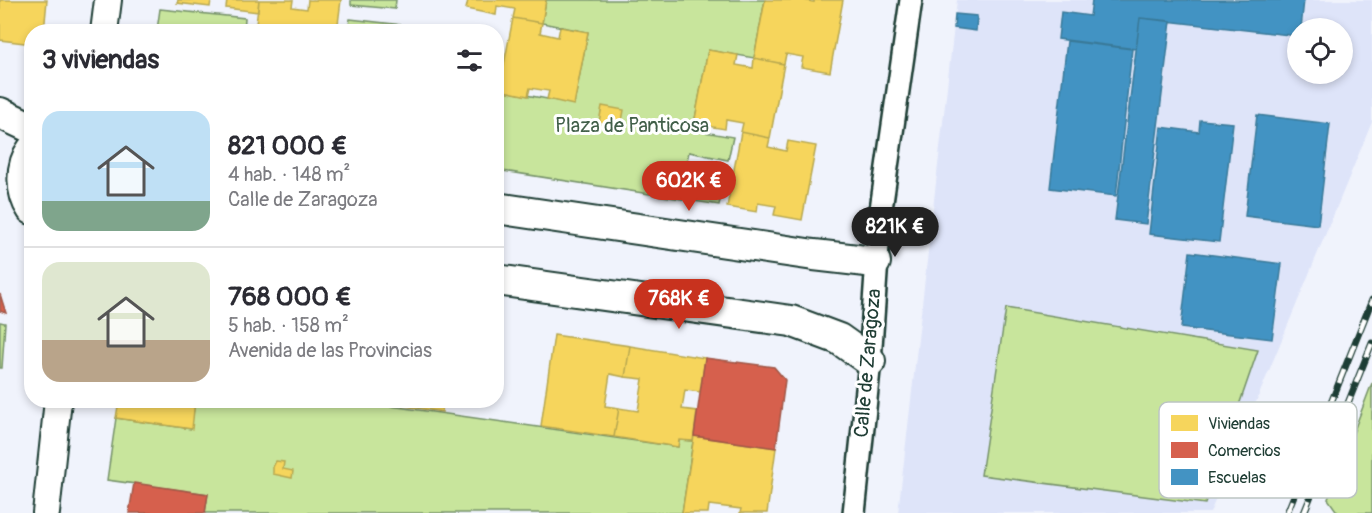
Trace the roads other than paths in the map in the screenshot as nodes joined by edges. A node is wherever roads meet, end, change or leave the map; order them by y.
1 (108, 0) edge
2 (911, 0) edge
3 (105, 24) edge
4 (0, 113) edge
5 (24, 124) edge
6 (24, 173) edge
7 (24, 188) edge
8 (0, 194) edge
9 (24, 205) edge
10 (504, 209) edge
11 (875, 262) junction
12 (504, 281) edge
13 (870, 361) junction
14 (57, 408) edge
15 (46, 513) edge
16 (854, 513) edge

1 - 3 street
2 - 11 street, Calle de Zaragoza
4 - 5 main road
6 - 7 main road
8 - 9 main road
10 - 11 main road
11 - 13 street, Calle de Zaragoza
12 - 13 main road
13 - 16 street, Calle de Zaragoza
14 - 15 street

